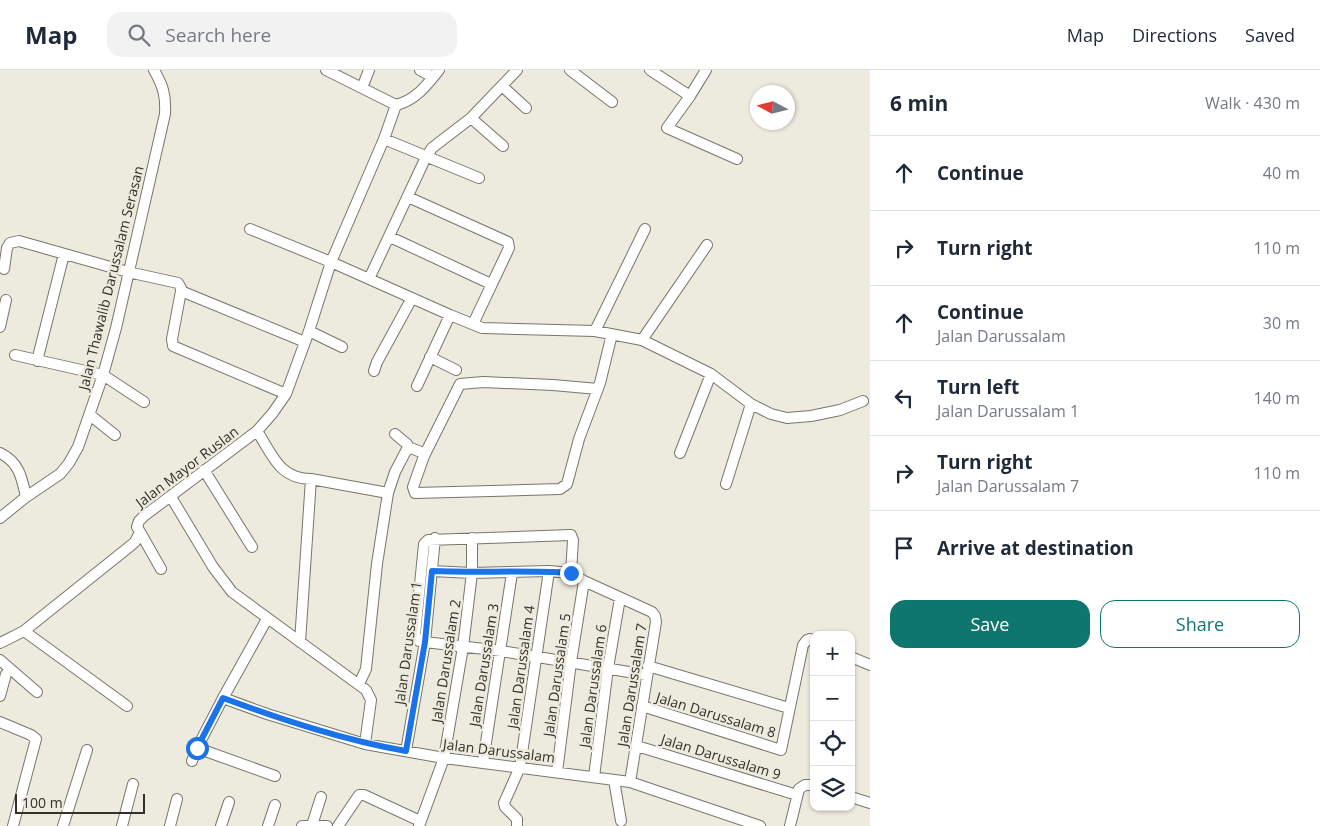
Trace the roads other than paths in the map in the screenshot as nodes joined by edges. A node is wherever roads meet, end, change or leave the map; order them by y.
1 (154, 70) edge
2 (326, 70) edge
3 (370, 70) edge
4 (420, 70) edge
5 (517, 70) edge
6 (650, 70) edge
7 (706, 70) edge
8 (572, 71) edge
9 (436, 74) edge
10 (502, 86) junction
11 (362, 88) junction
12 (690, 96) junction
13 (612, 102) dead end
14 (396, 105) junction
15 (526, 108) dead end
16 (472, 118) junction
17 (384, 139) junction
18 (502, 146) dead end
19 (426, 157) junction
20 (737, 158) dead end
21 (479, 178) dead end
22 (408, 197) junction
23 (250, 229) dead end
24 (645, 229) dead end
25 (390, 237) junction
26 (706, 245) dead end
27 (64, 254) junction
28 (331, 262) junction
29 (4, 269) dead end
30 (128, 272) junction
31 (368, 279) junction
32 (491, 284) junction
33 (181, 291) junction
34 (412, 298) junction
35 (6, 300) dead end
36 (450, 315) junction
37 (474, 324) junction
38 (0, 327) edge
39 (309, 331) junction
40 (595, 331) junction
41 (612, 334) junction
42 (642, 340) junction
43 (305, 342) junction
44 (342, 347) dead end
45 (15, 355) dead end
46 (430, 357) junction
47 (37, 361) junction
48 (456, 370) dead end
49 (374, 371) dead end
50 (710, 374) junction
51 (104, 375) junction
52 (417, 386) dead end
53 (598, 389) junction
54 (286, 394) junction
55 (863, 401) dead end
56 (144, 402) dead end
57 (750, 404) junction
58 (90, 415) junction
59 (257, 431) junction
60 (396, 434) dead end
61 (115, 435) dead end
62 (408, 447) junction
63 (0, 453) edge
64 (680, 453) dead end
65 (424, 456) junction
66 (204, 470) junction
67 (311, 479) junction
68 (726, 484) dead end
69 (388, 493) junction
70 (26, 497) junction
71 (171, 497) junction
72 (0, 518) edge
73 (140, 532) junction
74 (435, 538) junction
75 (472, 538) junction
76 (252, 547) dead end
77 (161, 569) dead end
78 (432, 571) junction
79 (549, 572) junction
80 (472, 573) junction
81 (512, 573) junction
82 (571, 573) junction
83 (584, 581) junction
84 (620, 598) junction
85 (268, 619) junction
86 (24, 631) junction
87 (810, 639) edge
88 (300, 642) junction
89 (425, 642) junction
90 (0, 643) edge
91 (463, 647) junction
92 (501, 651) junction
93 (537, 658) junction
94 (855, 659) edge
95 (0, 660) edge
96 (571, 662) junction
97 (870, 665) edge
98 (608, 668) junction
99 (647, 670) junction
100 (6, 674) dead end
101 (359, 684) junction
102 (37, 692) dead end
103 (0, 696) edge
104 (223, 698) junction
105 (127, 706) dead end
106 (642, 706) junction
107 (789, 708) junction
108 (0, 722) edge
109 (365, 744) junction
110 (636, 746) junction
111 (197, 748) junction
112 (87, 750) dead end
113 (406, 751) junction
114 (444, 758) junction
115 (192, 761) dead end
116 (483, 762) junction
117 (520, 767) junction
118 (557, 772) junction
119 (275, 776) dead end
120 (594, 778) junction
121 (614, 780) junction
122 (630, 782) junction
123 (133, 784) dead end
124 (810, 785) edge
125 (797, 795) junction
126 (321, 797) dead end
127 (855, 798) edge
128 (176, 800) dead end
129 (230, 802) dead end
130 (870, 803) edge
131 (275, 805) dead end
132 (621, 821) dead end
133 (420, 824) edge
134 (13, 826) edge
135 (63, 826) edge
136 (122, 826) edge
137 (170, 826) edge
138 (221, 826) edge
139 (268, 826) edge
140 (307, 826) edge
141 (327, 826) edge
142 (338, 826) edge
143 (517, 826) edge
144 (760, 826) edge
145 (790, 826) edge

1 - 30 street, Jalan Thawalib Darussalam Serasan
2 - 11 street
3 - 11 street
4 - 9 street
5 - 10 street
6 - 12 street
7 - 12 street
8 - 13 street
9 - 14 street
10 - 15 street
10 - 16 street
11 - 14 street
12 - 20 street
14 - 17 street, Jalan Mayor Ruslan
16 - 18 street
16 - 19 street
17 - 19 street
17 - 28 street, Jalan Mayor Ruslan
19 - 21 street
19 - 22 street
22 - 25 street
22 - 32 street
23 - 28 street
24 - 40 street
25 - 31 street
25 - 32 street
26 - 42 street
27 - 29 street
27 - 30 street
27 - 47 street
28 - 31 street
28 - 39 street, Jalan Mayor Ruslan
30 - 33 street
30 - 51 street, Jalan Thawalib Darussalam Serasan
31 - 34 street
32 - 37 street
33 - 43 street
33 - 54 street
34 - 36 street
34 - 49 street
35 - 38 street
36 - 37 street
36 - 46 street
37 - 40 street
39 - 43 street, Jalan Mayor Ruslan
39 - 44 street
40 - 41 street
41 - 42 street
41 - 53 street
42 - 50 street
43 - 54 street, Jalan Mayor Ruslan
45 - 47 street
46 - 48 street
46 - 52 street
47 - 51 street
50 - 57 street
50 - 64 street
51 - 56 street
51 - 58 street, Jalan Thawalib Darussalam Serasan
53 - 65 street
53 - 65 street
54 - 59 street, Jalan Mayor Ruslan
55 - 57 street
57 - 68 street
58 - 61 street
58 - 70 street, Jalan Thawalib Darussalam Serasan
59 - 66 street, Jalan Mayor Ruslan
59 - 67 street
60 - 62 street
62 - 65 street
62 - 69 street
63 - 70 street
66 - 71 street, Jalan Mayor Ruslan
66 - 76 street
67 - 69 street
67 - 88 street
69 - 101 street
70 - 72 street, Jalan Thawalib Darussalam Serasan
71 - 73 street, Jalan Mayor Ruslan
71 - 85 street
73 - 77 street
73 - 86 street, Jalan Mayor Ruslan
74 - 75 street
74 - 78 street, Jalan Darussalam 1
74 - 89 street
75 - 80 street, Jalan Darussalam 2
75 - 82 street
78 - 80 street, Jalan Darussalam 7
78 - 89 street, Jalan Darussalam 1
79 - 81 street, Jalan Darussalam 7
79 - 82 street, Jalan Darussalam 7
79 - 93 street, Jalan Darussalam 4
80 - 81 street, Jalan Darussalam 7
80 - 91 street, Jalan Darussalam 2
81 - 92 street, Jalan Darussalam 3
82 - 83 street, Jalan Darussalam 7
83 - 84 street, Jalan Darussalam 7
83 - 96 street, Jalan Darussalam 5
84 - 98 street, Jalan Darussalam 6
84 - 99 street, Jalan Darussalam 7
85 - 88 street
85 - 104 street
86 - 90 street, Jalan Mayor Ruslan
86 - 105 street
87 - 107 street
88 - 101 street
89 - 91 street
89 - 113 street, Jalan Darussalam 1
91 - 92 street
91 - 114 street, Jalan Darussalam 2
92 - 93 street
92 - 116 street, Jalan Darussalam 3
93 - 96 street
93 - 117 street, Jalan Darussalam 4
94 - 97 street
95 - 102 street
96 - 98 street
96 - 118 street, Jalan Darussalam 5
98 - 99 street
98 - 120 street, Jalan Darussalam 6
99 - 106 street, Jalan Darussalam 7
99 - 107 street
100 - 103 street
101 - 109 street
104 - 109 street, Jalan Darussalam
104 - 111 street
106 - 107 street, Jalan Darussalam 8
106 - 110 street, Jalan Darussalam 7
108 - 134 street
109 - 113 street, Jalan Darussalam
110 - 122 street, Jalan Darussalam 7
110 - 125 street, Jalan Darussalam 9
111 - 115 street
111 - 119 street
112 - 135 street
113 - 114 street, Jalan Darussalam
114 - 116 street, Jalan Darussalam
114 - 133 street, Jalan Darussalam 2
116 - 117 street, Jalan Darussalam
117 - 118 street, Jalan Darussalam
117 - 143 street, Jalan Darussalam 4
118 - 120 street, Jalan Darussalam
120 - 121 street, Jalan Darussalam
121 - 122 street, Jalan Darussalam
121 - 132 street
122 - 144 street, Jalan Darussalam
123 - 136 street
124 - 125 street
125 - 145 street
126 - 140 street
127 - 130 street
128 - 137 street
129 - 138 street
131 - 139 street
133 - 142 street
140 - 141 street

